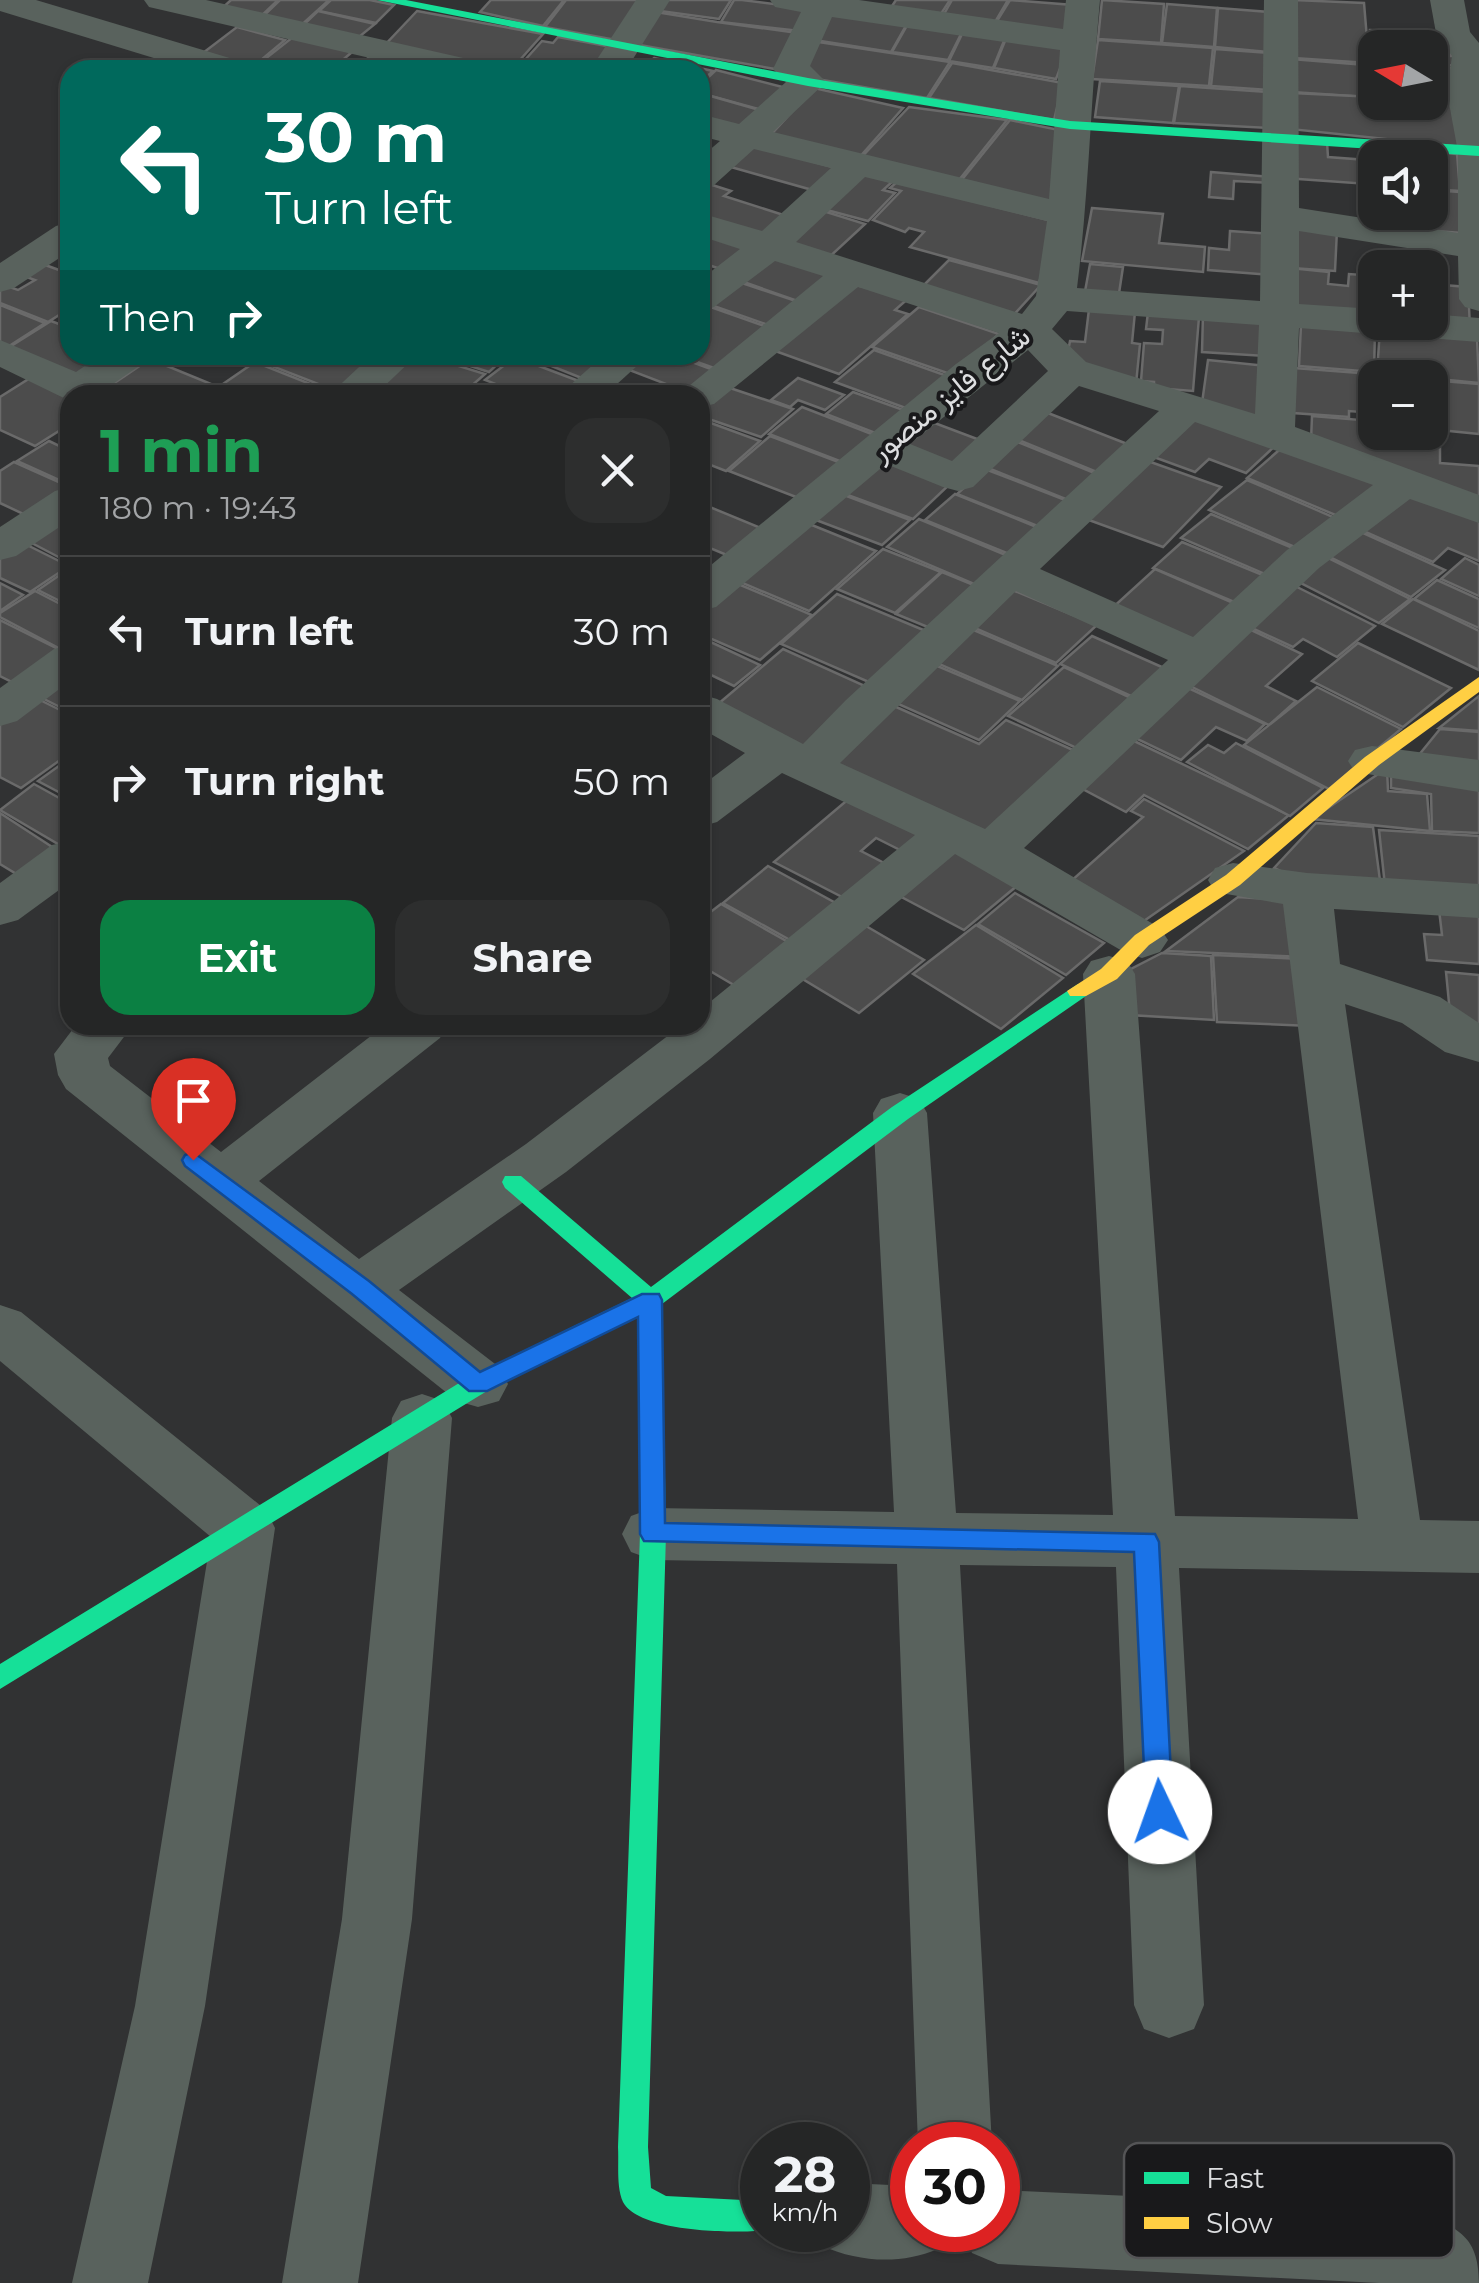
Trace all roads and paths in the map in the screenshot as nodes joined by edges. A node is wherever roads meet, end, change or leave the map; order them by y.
1 (0, 0) edge
2 (161, 0) edge
3 (654, 0) edge
4 (787, 0) edge
5 (1084, 0) edge
6 (1281, 0) edge
7 (1448, 0) edge
8 (400, 2) edge
9 (824, 2) edge
10 (46, 6) edge
11 (1080, 42) junction
12 (368, 47) junction
13 (615, 58) edge
14 (201, 60) edge
15 (352, 60) edge
16 (425, 60) edge
17 (710, 70) edge
18 (808, 82) junction
19 (1070, 125) junction
20 (710, 127) edge
21 (746, 136) junction
22 (1279, 136) junction
23 (1477, 150) edge
24 (856, 166) junction
25 (710, 169) edge
26 (1067, 214) junction
27 (1279, 216) junction
28 (710, 227) edge
29 (60, 241) edge
30 (768, 247) junction
31 (1476, 247) junction
32 (850, 275) junction
33 (0, 280) edge
34 (710, 291) edge
35 (1056, 298) junction
36 (1479, 299) edge
37 (1277, 313) junction
38 (1358, 320) edge
39 (1448, 327) edge
40 (1030, 330) junction
41 (1479, 330) edge
42 (0, 352) edge
43 (116, 365) edge
44 (385, 365) edge
45 (617, 365) edge
46 (1072, 370) junction
47 (69, 385) edge
48 (92, 385) edge
49 (362, 385) edge
50 (592, 385) edge
51 (710, 386) edge
52 (1188, 406) junction
53 (1274, 433) junction
54 (882, 448) junction
55 (1407, 480) junction
56 (60, 507) edge
57 (1479, 510) edge
58 (0, 547) edge
59 (1012, 572) junction
60 (710, 589) edge
61 (1200, 657) junction
62 (60, 666) edge
63 (1479, 683) edge
64 (0, 711) edge
65 (710, 714) edge
66 (794, 759) junction
67 (1372, 760) junction
68 (1479, 776) edge
69 (710, 805) edge
70 (970, 842) junction
71 (60, 864) edge
72 (1233, 880) junction
73 (1307, 890) junction
74 (1479, 901) edge
75 (0, 908) edge
76 (1126, 957) junction
77 (1314, 975) junction
78 (710, 1032) edge
79 (98, 1035) edge
80 (408, 1035) edge
81 (706, 1035) edge
82 (1479, 1043) edge
83 (900, 1113) junction
84 (220, 1182) junction
85 (512, 1182) junction
86 (360, 1288) junction
87 (650, 1300) junction
88 (0, 1328) edge
89 (478, 1384) junction
90 (422, 1418) junction
91 (244, 1528) junction
92 (653, 1534) junction
93 (927, 1538) junction
94 (1146, 1542) junction
95 (1392, 1545) junction
96 (1479, 1547) edge
97 (0, 1678) edge
98 (1169, 2005) dead end
99 (954, 2122) edge
100 (740, 2215) edge
101 (1020, 2228) edge
102 (1124, 2233) edge
103 (1428, 2258) edge
104 (110, 2283) edge
105 (320, 2283) edge
106 (1452, 2283) edge

1 - 10 street
2 - 12 street
3 - 13 street
4 - 9 street
5 - 11 street, شارع فايز منصور
6 - 22 street
7 - 23 street
8 - 12 street
8 - 13 street
9 - 11 street
9 - 18 street
10 - 14 street
11 - 19 street, شارع فايز منصور
12 - 15 street
12 - 16 street
17 - 18 street
18 - 19 street
18 - 21 street
19 - 22 street
19 - 26 street, شارع فايز منصور
20 - 21 street
21 - 24 street
21 - 25 street
22 - 23 street
22 - 27 street
23 - 31 street
24 - 26 street
24 - 30 street
26 - 35 street, شارع فايز منصور
27 - 31 street
27 - 37 street
28 - 30 street
29 - 33 street
30 - 32 street
30 - 34 street
31 - 36 street
32 - 40 street
32 - 51 street
35 - 37 street
35 - 40 street, شارع فايز منصور
37 - 38 street
37 - 53 street
39 - 41 street
40 - 46 street
40 - 54 street, شارع فايز منصور
42 - 47 street
43 - 48 street
44 - 49 street
45 - 50 street
46 - 52 street
46 - 54 street
52 - 53 street
52 - 59 street
53 - 55 street
54 - 60 street, شارع فايز منصور
55 - 57 street
55 - 61 street
56 - 58 street
59 - 61 street
59 - 66 street
61 - 70 street
62 - 64 street
63 - 67 street
65 - 66 street
66 - 69 street
66 - 70 street
67 - 68 street
67 - 72 street
70 - 76 street
70 - 78 street
71 - 75 street
72 - 73 street
72 - 76 street
73 - 74 street
73 - 77 street
76 - 83 street
76 - 94 street
77 - 82 street
77 - 95 street
79 - 84 street
80 - 84 street
81 - 85 street
83 - 87 street
83 - 93 street
84 - 86 street
85 - 86 street
85 - 87 street
86 - 89 street
87 - 89 street
87 - 92 street
88 - 91 street
89 - 90 street
90 - 91 street
90 - 105 street
91 - 97 street
91 - 104 street
92 - 93 street
92 - 100 street
93 - 94 street
93 - 99 street
94 - 95 street
94 - 98 street
95 - 96 street
101 - 102 street
103 - 106 street

